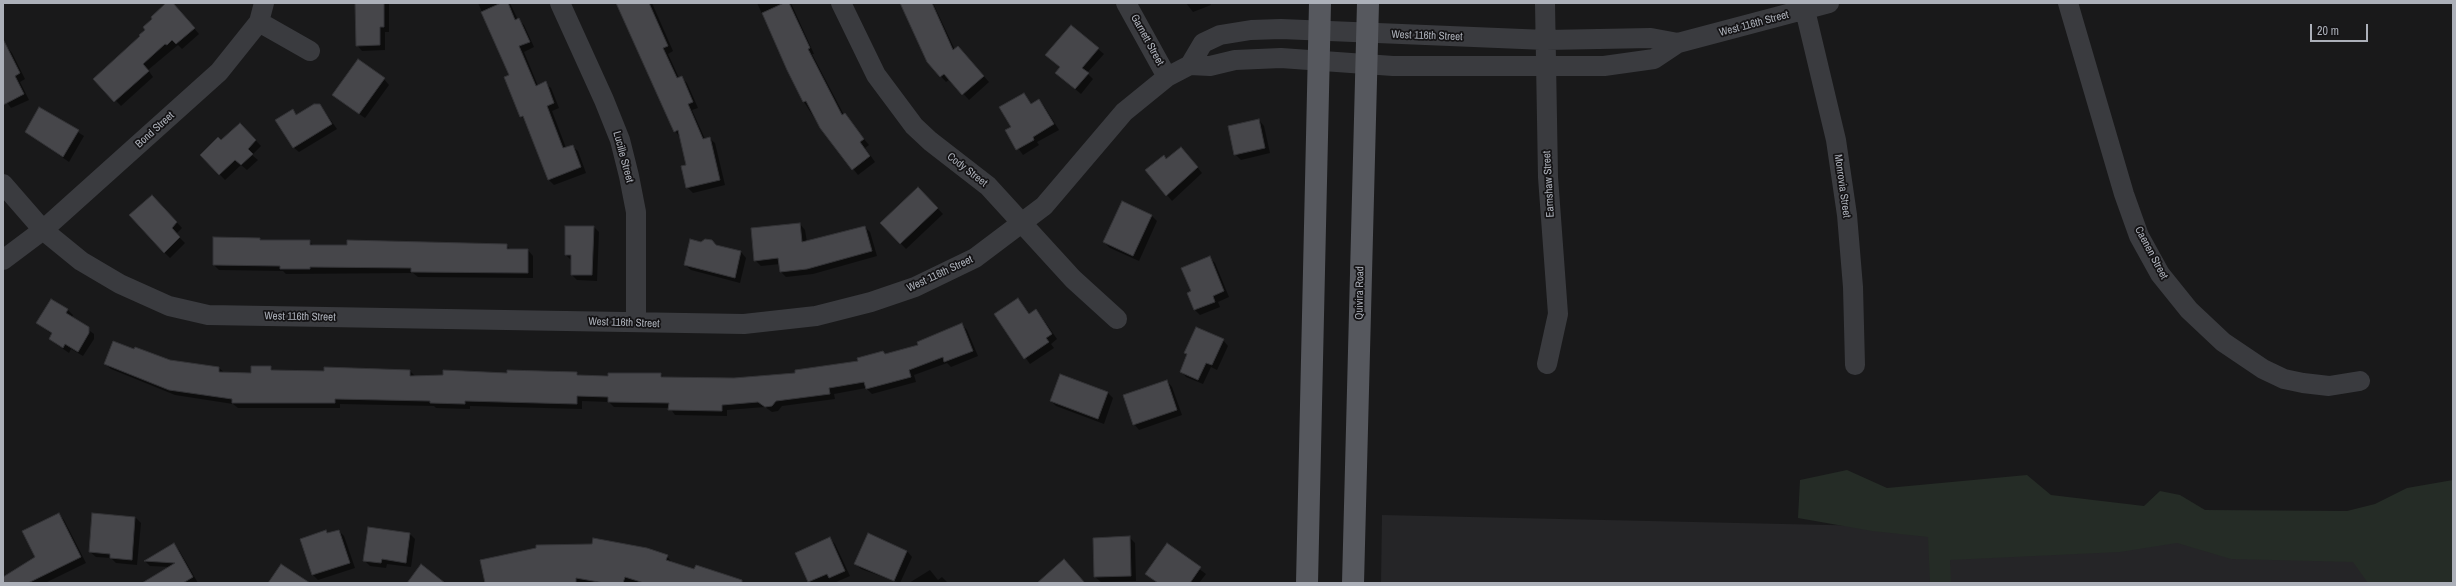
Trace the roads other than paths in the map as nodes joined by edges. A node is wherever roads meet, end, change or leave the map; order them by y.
1 (264, 3) edge
2 (560, 3) edge
3 (841, 3) edge
4 (1126, 3) edge
5 (1320, 3) edge
6 (1368, 3) edge
7 (1545, 3) edge
8 (1829, 3) edge
9 (2068, 3) edge
10 (1805, 10) junction
11 (259, 22) junction
12 (1319, 31) junction
13 (1367, 34) junction
14 (1546, 40) junction
15 (1678, 43) junction
16 (310, 51) dead end
17 (1319, 60) junction
18 (1366, 64) junction
19 (1190, 65) junction
20 (1546, 67) junction
21 (1167, 78) junction
22 (3, 184) edge
23 (1023, 224) junction
24 (44, 230) junction
25 (3, 260) edge
26 (1117, 319) dead end
27 (636, 322) junction
28 (1547, 364) dead end
29 (1855, 365) dead end
30 (2360, 380) dead end
31 (1307, 583) edge
32 (1353, 583) edge

1 - 11 street, Bond Street
2 - 27 street, Lucille Street
3 - 23 street, Cody Street
4 - 21 street, Garnett Street
5 - 12 main road
6 - 13 main road, Quivira Road
7 - 14 street, Earnshaw Street
8 - 10 street, West 116th Street
9 - 30 street, Caenen Street
10 - 15 street, West 116th Street
10 - 29 street, Monrovia Street
11 - 16 street
11 - 24 street, Bond Street
12 - 13 street, West 116th Street
12 - 17 main road
12 - 19 street, West 116th Street
13 - 14 street, West 116th Street
13 - 18 main road, Quivira Road
14 - 15 street, West 116th Street
14 - 20 street, Earnshaw Street
15 - 20 street, West 116th Street
17 - 18 street, West 116th Street
17 - 19 street, West 116th Street
17 - 31 main road
18 - 20 street, West 116th Street
18 - 32 main road, Quivira Road
19 - 21 street, West 116th Street
20 - 28 street, Earnshaw Street
21 - 23 street, West 116th Street
22 - 24 street, West 116th Street
23 - 26 street, Cody Street
23 - 27 street, West 116th Street
24 - 25 street
24 - 27 street, West 116th Street

